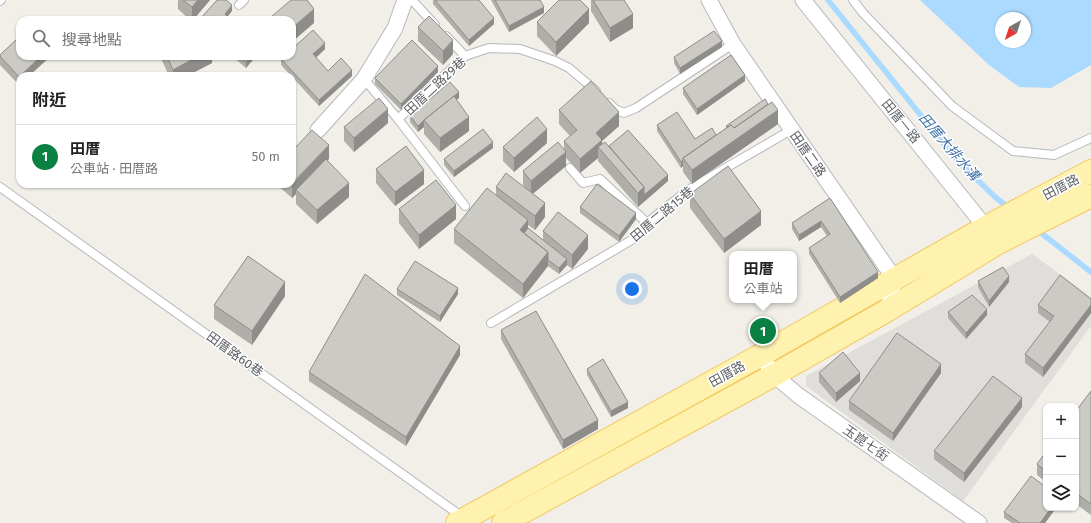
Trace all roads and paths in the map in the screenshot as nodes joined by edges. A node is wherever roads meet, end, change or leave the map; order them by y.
1 (405, 0) edge
2 (412, 0) edge
3 (709, 0) edge
4 (803, 0) edge
5 (853, 0) edge
6 (733, 44) junction
7 (465, 56) junction
8 (364, 79) junction
9 (398, 119) junction
10 (318, 130) dead end
11 (791, 130) junction
12 (1091, 138) edge
13 (570, 168) edge
14 (1091, 171) edge
15 (0, 187) edge
16 (1091, 196) edge
17 (465, 206) dead end
18 (647, 223) junction
19 (997, 232) junction
20 (894, 278) junction
21 (888, 310) junction
22 (491, 323) dead end
23 (761, 355) junction
24 (774, 375) junction
25 (463, 522) edge
26 (503, 523) edge
27 (979, 523) edge

1 - 8 street
2 - 7 lane
3 - 6 street, 田厝二路
4 - 19 street, 田厝一路
5 - 12 lane
6 - 7 lane, 田厝二路29巷
6 - 11 street, 田厝二路
7 - 9 lane, 田厝二路29巷
8 - 9 lane
8 - 10 street
9 - 17 lane, 田厝二路29巷
11 - 18 lane, 田厝二路15巷
11 - 20 street, 田厝二路
13 - 18 lane
14 - 19 main road, 田厝路
15 - 25 lane, 田厝路60巷
16 - 19 main road, 田厝路
18 - 22 lane, 田厝二路15巷
19 - 20 main road, 田厝路
19 - 21 main road, 田厝路
20 - 21 street
20 - 23 main road, 田厝路
21 - 24 main road, 田厝路
23 - 24 street, 玉崑七街
23 - 25 main road, 田厝路
24 - 26 main road, 田厝路
24 - 27 street, 玉崑七街

